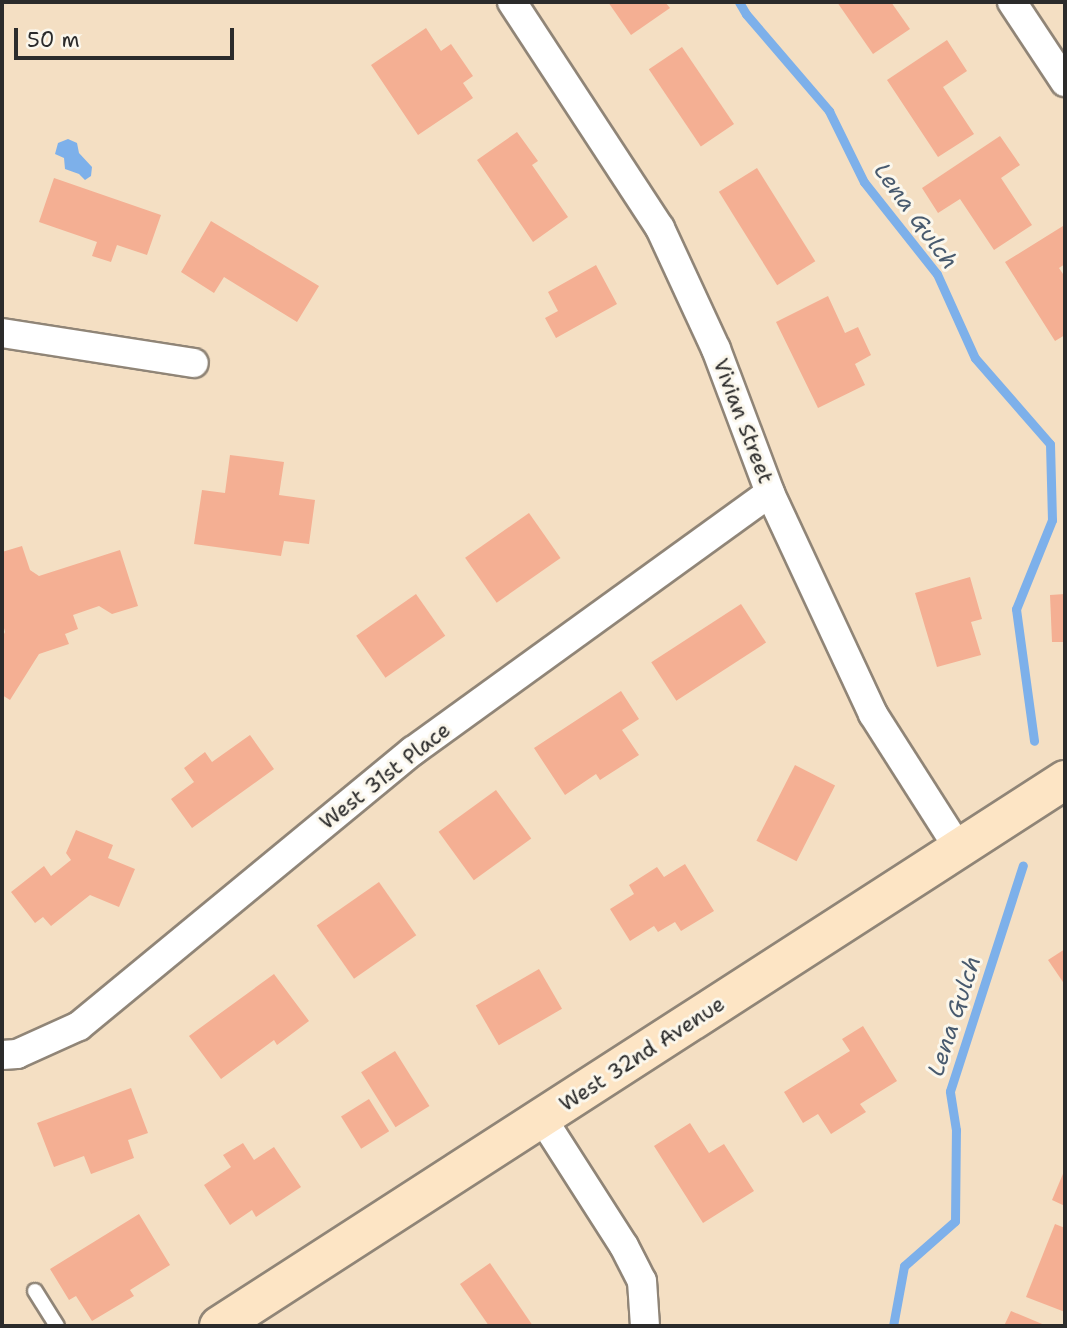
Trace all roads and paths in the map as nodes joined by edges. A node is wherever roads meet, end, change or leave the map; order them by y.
1 (512, 2) edge
2 (1012, 2) edge
3 (1065, 82) edge
4 (2, 333) edge
5 (194, 363) dead end
6 (770, 493) junction
7 (1065, 780) edge
8 (960, 849) junction
9 (2, 1055) edge
10 (542, 1118) junction
11 (35, 1291) dead end
12 (57, 1326) edge
13 (219, 1326) edge
14 (645, 1326) edge

1 - 6 street, Vivian Street
2 - 3 street
4 - 5 street
6 - 8 street, Vivian Street
6 - 9 street, West 31st Place
7 - 8 street, West 32nd Avenue
8 - 10 street, West 32nd Avenue
10 - 13 street, West 32nd Avenue
10 - 14 street
11 - 12 lane

